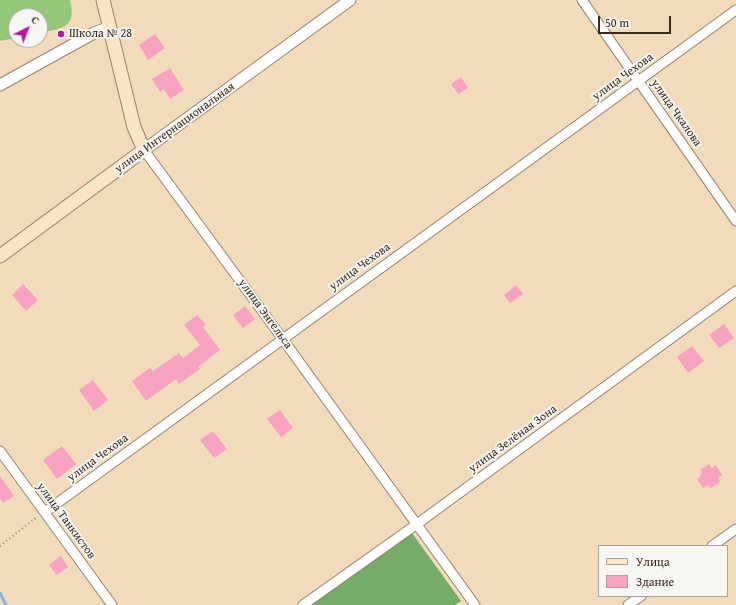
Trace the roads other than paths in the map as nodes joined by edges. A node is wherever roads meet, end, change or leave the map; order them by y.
1 (103, 0) edge
2 (350, 0) edge
3 (582, 0) edge
4 (736, 10) edge
5 (110, 27) junction
6 (638, 81) junction
7 (0, 85) edge
8 (144, 150) junction
9 (736, 221) edge
10 (0, 256) edge
11 (736, 291) edge
12 (282, 338) junction
13 (0, 451) edge
14 (45, 512) junction
15 (417, 524) junction
16 (736, 529) edge
17 (713, 545) edge
18 (640, 597) edge
19 (112, 605) edge
20 (303, 605) edge
21 (475, 605) edge
22 (628, 605) edge

1 - 5 main road, улица Энгельса
2 - 8 street, улица Интернациональная
3 - 6 street, улица Чкалова
4 - 6 street, улица Чехова
5 - 7 street
5 - 8 main road, улица Энгельса
6 - 9 street, улица Чкалова
6 - 12 street, улица Чехова
8 - 10 main road, улица Интернациональная
8 - 12 street, улица Энгельса
11 - 15 street, улица Зелёная Зона
12 - 14 street, улица Чехова
12 - 15 street, улица Энгельса
13 - 14 street, улица Танкистов
14 - 19 street, улица Танкистов
15 - 20 street, улица Зелёная Зона
15 - 21 street, улица Энгельса
16 - 17 street
18 - 22 street

